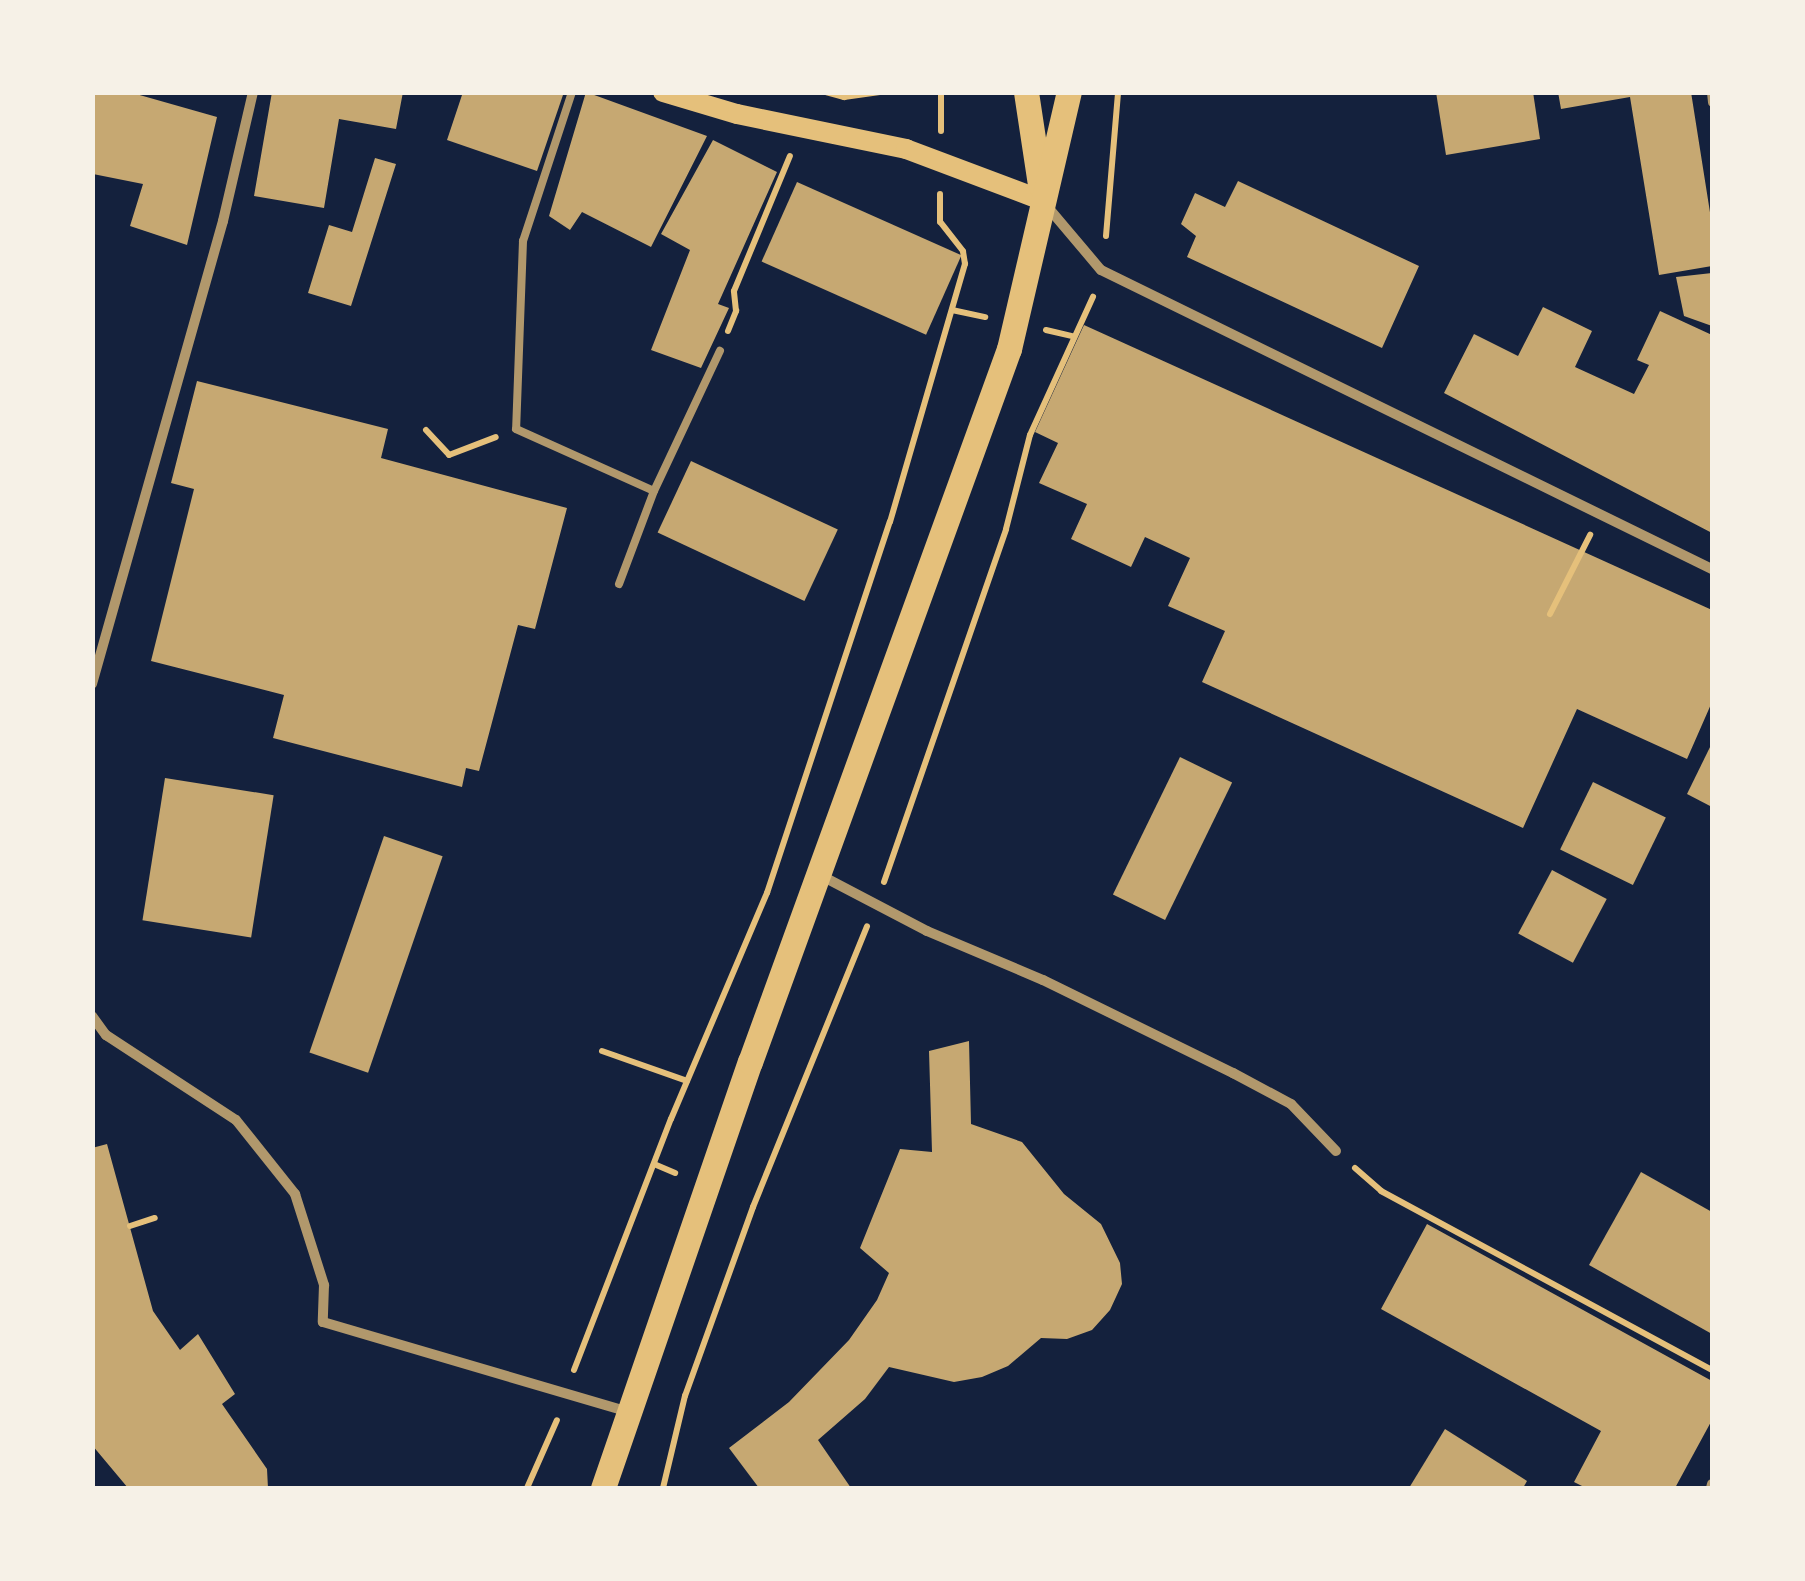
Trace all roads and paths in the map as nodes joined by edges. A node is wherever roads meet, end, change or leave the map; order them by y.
1 (254, 92) edge
2 (572, 92) edge
3 (663, 92) edge
4 (826, 92) edge
5 (880, 92) edge
6 (942, 92) edge
7 (1026, 92) edge
8 (1069, 92) edge
9 (1118, 92) edge
10 (1711, 92) edge
11 (1712, 102) edge
12 (802, 127) junction
13 (940, 160) junction
14 (1042, 200) junction
15 (1101, 270) junction
16 (720, 352) joint
17 (516, 429) junction
18 (426, 430) dead end
19 (654, 491) junction
20 (1582, 550) dead end
21 (1712, 569) edge
22 (619, 584) dead end
23 (1550, 614) dead end
24 (92, 684) edge
25 (820, 875) junction
26 (876, 902) junction
27 (92, 1016) edge
28 (602, 1051) dead end
29 (687, 1081) junction
30 (1336, 1151) joint
31 (154, 1218) dead end
32 (130, 1226) dead end
33 (1712, 1370) edge
34 (566, 1394) junction
35 (628, 1412) junction
36 (527, 1488) edge
37 (603, 1488) edge
38 (662, 1488) edge

1 - 24 street
2 - 17 lane
3 - 12 main road
4 - 5 path
6 - 13 path
7 - 14 main road
8 - 14 main road
9 - 15 path
10 - 11 street
12 - 13 main road
12 - 16 path
13 - 14 main road
13 - 29 path
14 - 15 street
14 - 25 main road
15 - 21 street
15 - 26 path
16 - 19 lane
17 - 18 path
17 - 19 lane
19 - 22 lane
20 - 23 path
25 - 26 street
25 - 35 main road
26 - 30 street
26 - 38 path
27 - 34 street
28 - 29 path
29 - 34 path
30 - 33 path
31 - 32 path
34 - 35 street
34 - 36 path
35 - 37 main road

